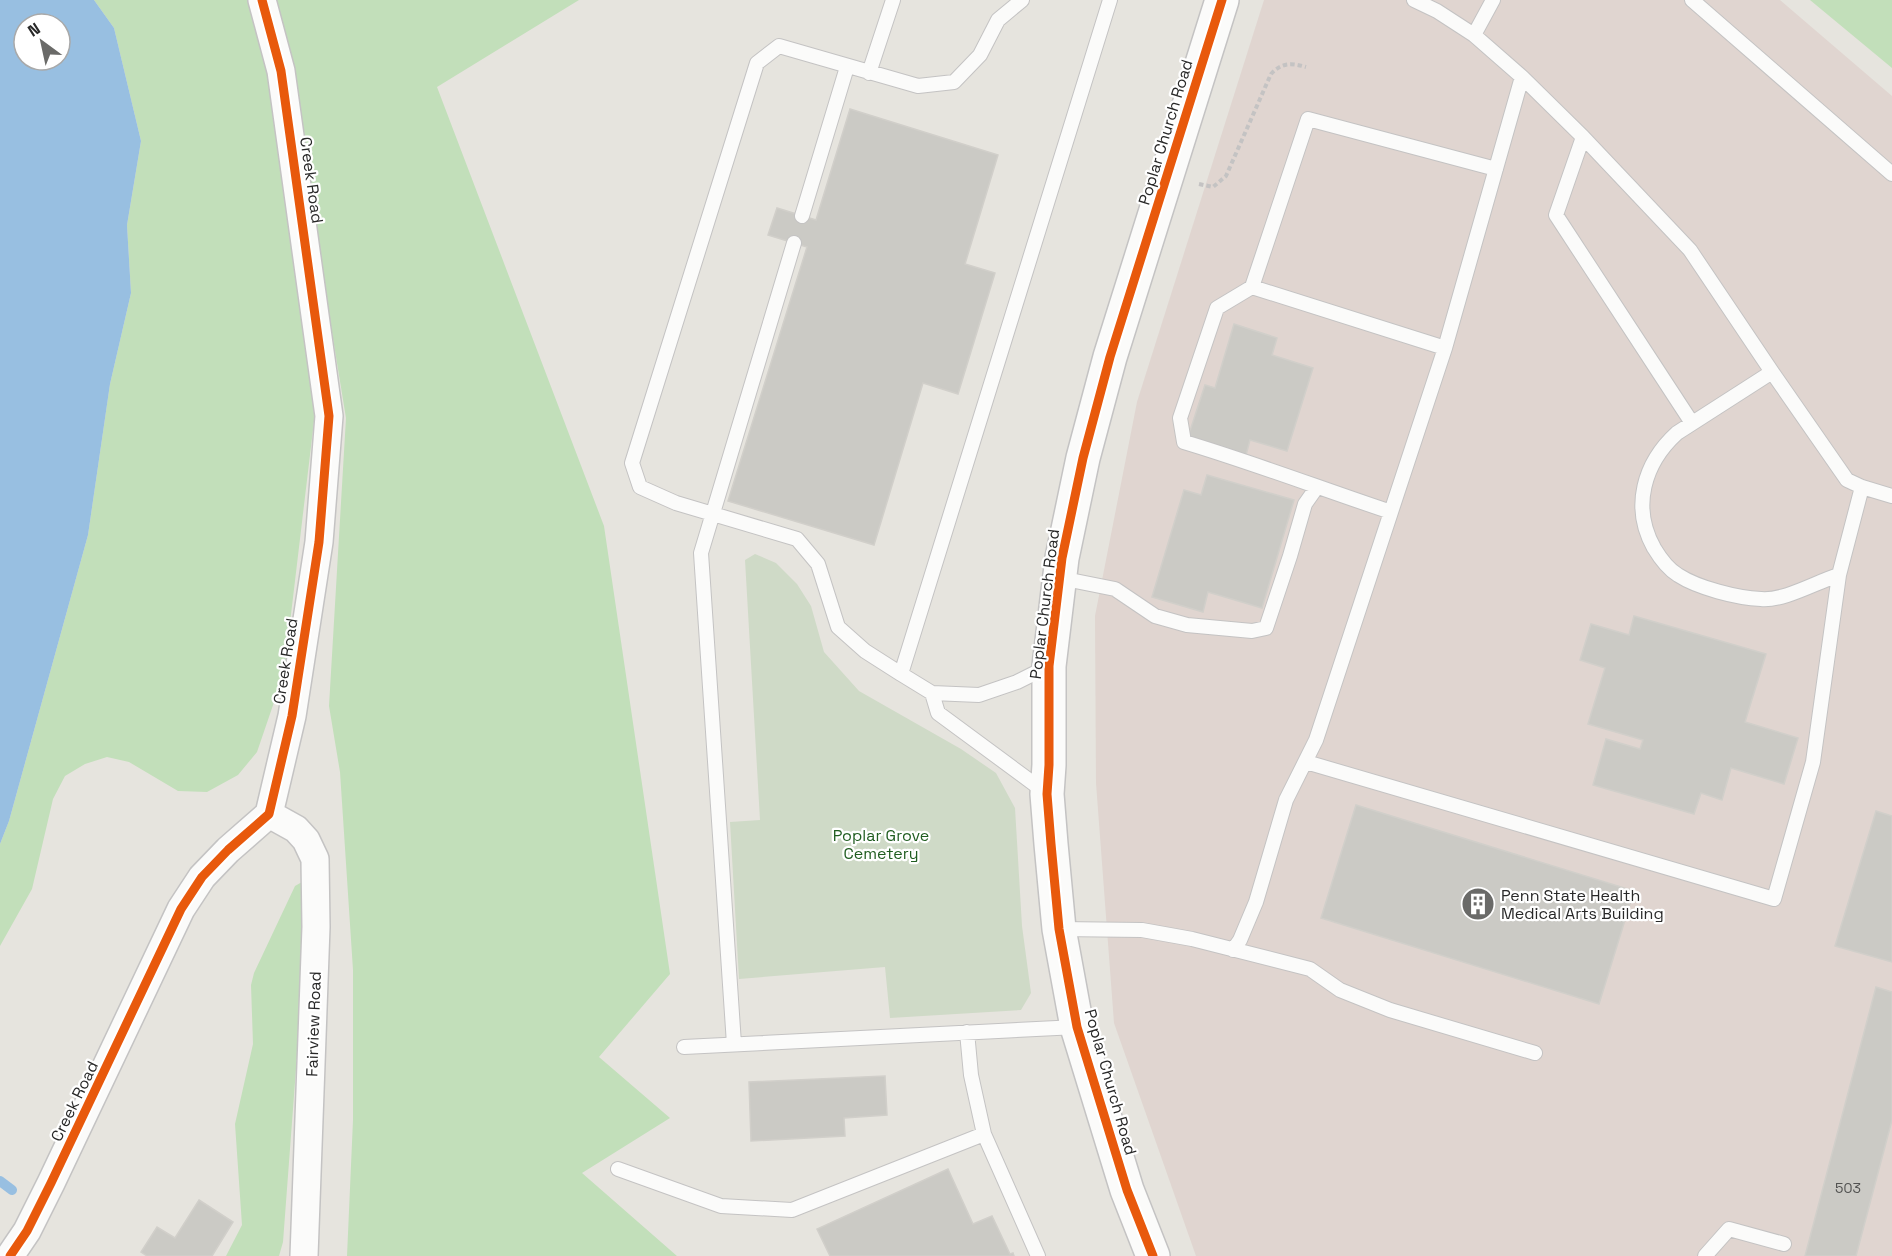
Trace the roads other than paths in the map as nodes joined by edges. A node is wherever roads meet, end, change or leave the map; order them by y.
1 (262, 0) edge
2 (893, 0) edge
3 (1022, 0) edge
4 (1110, 0) edge
5 (1222, 0) edge
6 (1414, 0) edge
7 (1494, 0) edge
8 (1692, 0) edge
9 (1474, 35) junction
10 (847, 67) junction
11 (869, 73) junction
12 (1522, 77) junction
13 (1583, 137) junction
14 (1496, 169) junction
15 (1892, 174) edge
16 (802, 216) dead end
17 (794, 243) dead end
18 (1252, 287) junction
19 (1444, 348) junction
20 (1772, 372) junction
21 (1692, 423) junction
22 (1317, 487) junction
23 (1862, 487) junction
24 (1892, 496) edge
25 (1391, 512) junction
26 (712, 514) junction
27 (1839, 575) junction
28 (1060, 578) junction
29 (1048, 666) junction
30 (901, 674) junction
31 (932, 693) junction
32 (1306, 762) junction
33 (1047, 794) junction
34 (269, 814) junction
35 (1059, 929) junction
36 (1233, 950) junction
37 (1077, 1027) junction
38 (967, 1032) junction
39 (734, 1044) junction
40 (684, 1047) dead end
41 (1534, 1053) dead end
42 (984, 1134) junction
43 (618, 1169) dead end
44 (1784, 1244) dead end
45 (10, 1256) edge
46 (304, 1256) edge
47 (1038, 1256) edge
48 (1153, 1256) edge
49 (1705, 1256) edge

1 - 34 street, Creek Road
2 - 11 lane
3 - 11 lane
4 - 30 lane
5 - 28 street, Poplar Church Road
6 - 9 lane
7 - 9 lane
8 - 15 lane
9 - 12 lane
10 - 11 lane
10 - 16 lane
10 - 26 lane
12 - 13 lane
12 - 14 lane
13 - 20 lane
13 - 21 lane
14 - 18 lane
14 - 19 lane
17 - 26 lane
18 - 19 lane
18 - 22 lane
19 - 25 lane
20 - 21 lane
20 - 23 lane
21 - 27 lane
22 - 25 lane
22 - 28 lane
23 - 24 lane
23 - 27 lane
25 - 32 lane
26 - 30 lane
26 - 39 lane
27 - 32 lane
28 - 29 street, Poplar Church Road
29 - 31 lane
29 - 33 street, Poplar Church Road
30 - 31 lane
31 - 33 lane
32 - 36 lane
33 - 35 street, Poplar Church Road
34 - 45 street, Creek Road
34 - 46 street, Fairview Road
35 - 36 lane
35 - 37 street, Poplar Church Road
36 - 41 lane
37 - 38 lane
37 - 48 street, Poplar Church Road
38 - 39 lane
38 - 42 lane
39 - 40 lane
42 - 43 lane
42 - 47 lane
44 - 49 lane

